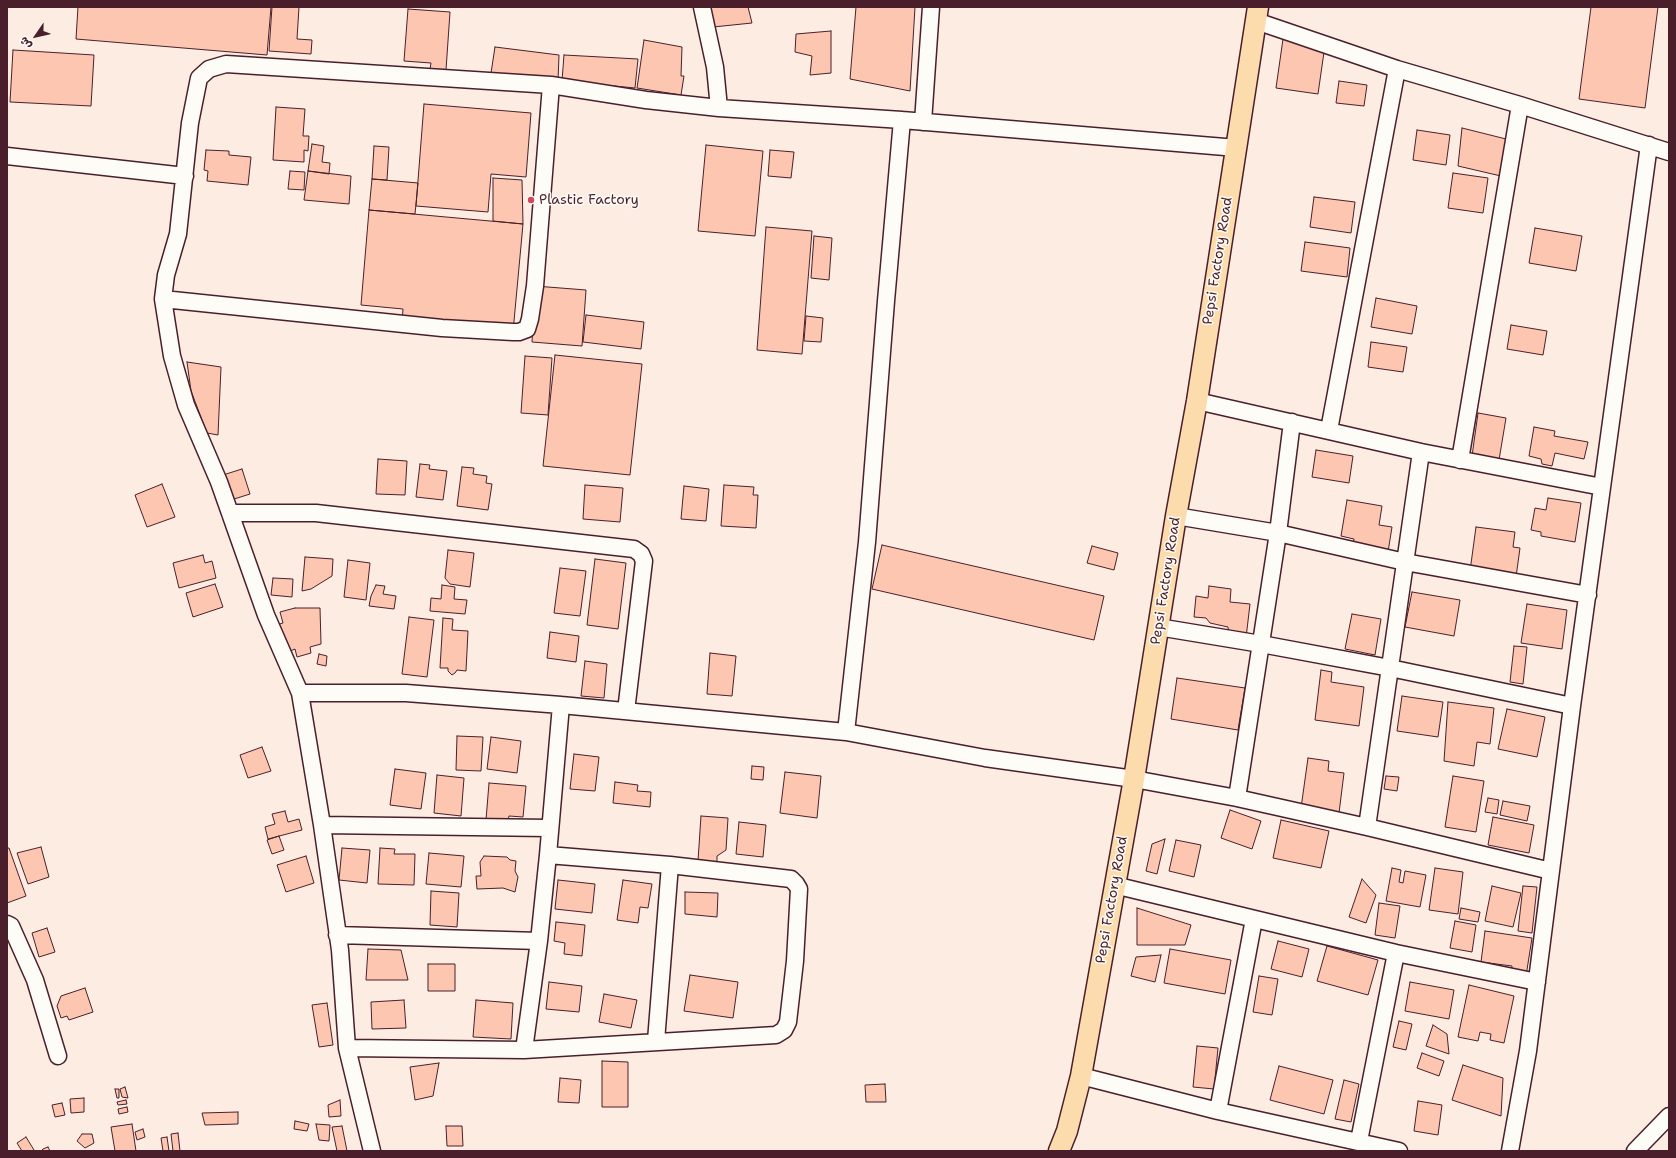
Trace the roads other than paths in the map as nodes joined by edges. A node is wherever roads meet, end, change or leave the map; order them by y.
1 (702, 7) edge
2 (931, 7) edge
3 (1257, 14) edge
4 (1397, 69) junction
5 (551, 85) junction
6 (1520, 105) junction
7 (719, 108) junction
8 (902, 120) junction
9 (923, 122) junction
10 (1649, 145) junction
11 (1237, 148) junction
12 (1669, 152) edge
13 (7, 156) edge
14 (185, 176) junction
15 (163, 299) junction
16 (1197, 401) junction
17 (1292, 422) junction
18 (1329, 430) junction
19 (1420, 452) junction
20 (1460, 460) junction
21 (1602, 487) junction
22 (230, 513) junction
23 (1176, 516) junction
24 (1278, 533) junction
25 (1405, 562) junction
26 (1588, 595) junction
27 (1158, 627) junction
28 (1262, 644) junction
29 (1390, 668) junction
30 (300, 693) junction
31 (561, 705) junction
32 (1572, 706) junction
33 (626, 711) junction
34 (846, 732) junction
35 (1134, 779) junction
36 (1237, 798) junction
37 (322, 825) junction
38 (1367, 826) junction
39 (549, 828) junction
40 (548, 855) junction
41 (670, 866) junction
42 (1551, 871) junction
43 (1114, 885) junction
44 (1254, 919) junction
45 (7, 924) edge
46 (337, 934) junction
47 (538, 941) junction
48 (1396, 953) junction
49 (1537, 982) junction
50 (656, 1042) junction
51 (347, 1048) junction
52 (524, 1050) junction
53 (58, 1056) dead end
54 (1081, 1076) junction
55 (1218, 1111) junction
56 (1669, 1116) edge
57 (1359, 1141) junction
58 (372, 1151) edge
59 (1059, 1151) edge
60 (1399, 1151) edge
61 (1510, 1151) edge
62 (1635, 1151) edge

1 - 7 street
2 - 9 street
3 - 4 street
3 - 11 main road, Pepsi Factory Road
4 - 6 street
4 - 18 street
5 - 7 street
5 - 14 street
5 - 15 street
6 - 10 street
6 - 20 street
7 - 8 street
8 - 9 street
8 - 34 street
9 - 11 street
10 - 12 street
10 - 21 street
11 - 16 main road, Pepsi Factory Road
13 - 14 street
14 - 15 street
15 - 22 street
16 - 17 street
16 - 23 main road, Pepsi Factory Road
17 - 18 street
17 - 24 street
18 - 19 street
19 - 20 street
19 - 25 street
20 - 21 street
21 - 26 street
22 - 30 street
22 - 33 street
23 - 24 street
23 - 27 main road, Pepsi Factory Road
24 - 25 street
24 - 28 street
25 - 26 street
25 - 29 street
26 - 32 street
27 - 28 street
27 - 35 main road, Pepsi Factory Road
28 - 29 street
28 - 36 street
29 - 32 street
29 - 38 street
30 - 31 street
30 - 37 street
31 - 33 street
31 - 39 street
32 - 42 street
33 - 34 street
34 - 35 street
35 - 36 street
35 - 43 main road, Pepsi Factory Road
36 - 38 street
37 - 39 street
37 - 46 street
38 - 42 street
39 - 40 street
40 - 41 street
40 - 47 street
41 - 50 street
41 - 50 street
42 - 49 street
43 - 44 street
43 - 54 main road, Pepsi Factory Road
44 - 48 street
44 - 55 street
45 - 53 street
46 - 47 street
46 - 51 street
47 - 52 street
48 - 49 street
48 - 57 street
49 - 61 street
50 - 52 street
51 - 52 street
51 - 58 street
54 - 55 street
54 - 59 main road, Pepsi Factory Road
55 - 57 street
56 - 62 street
57 - 60 street

